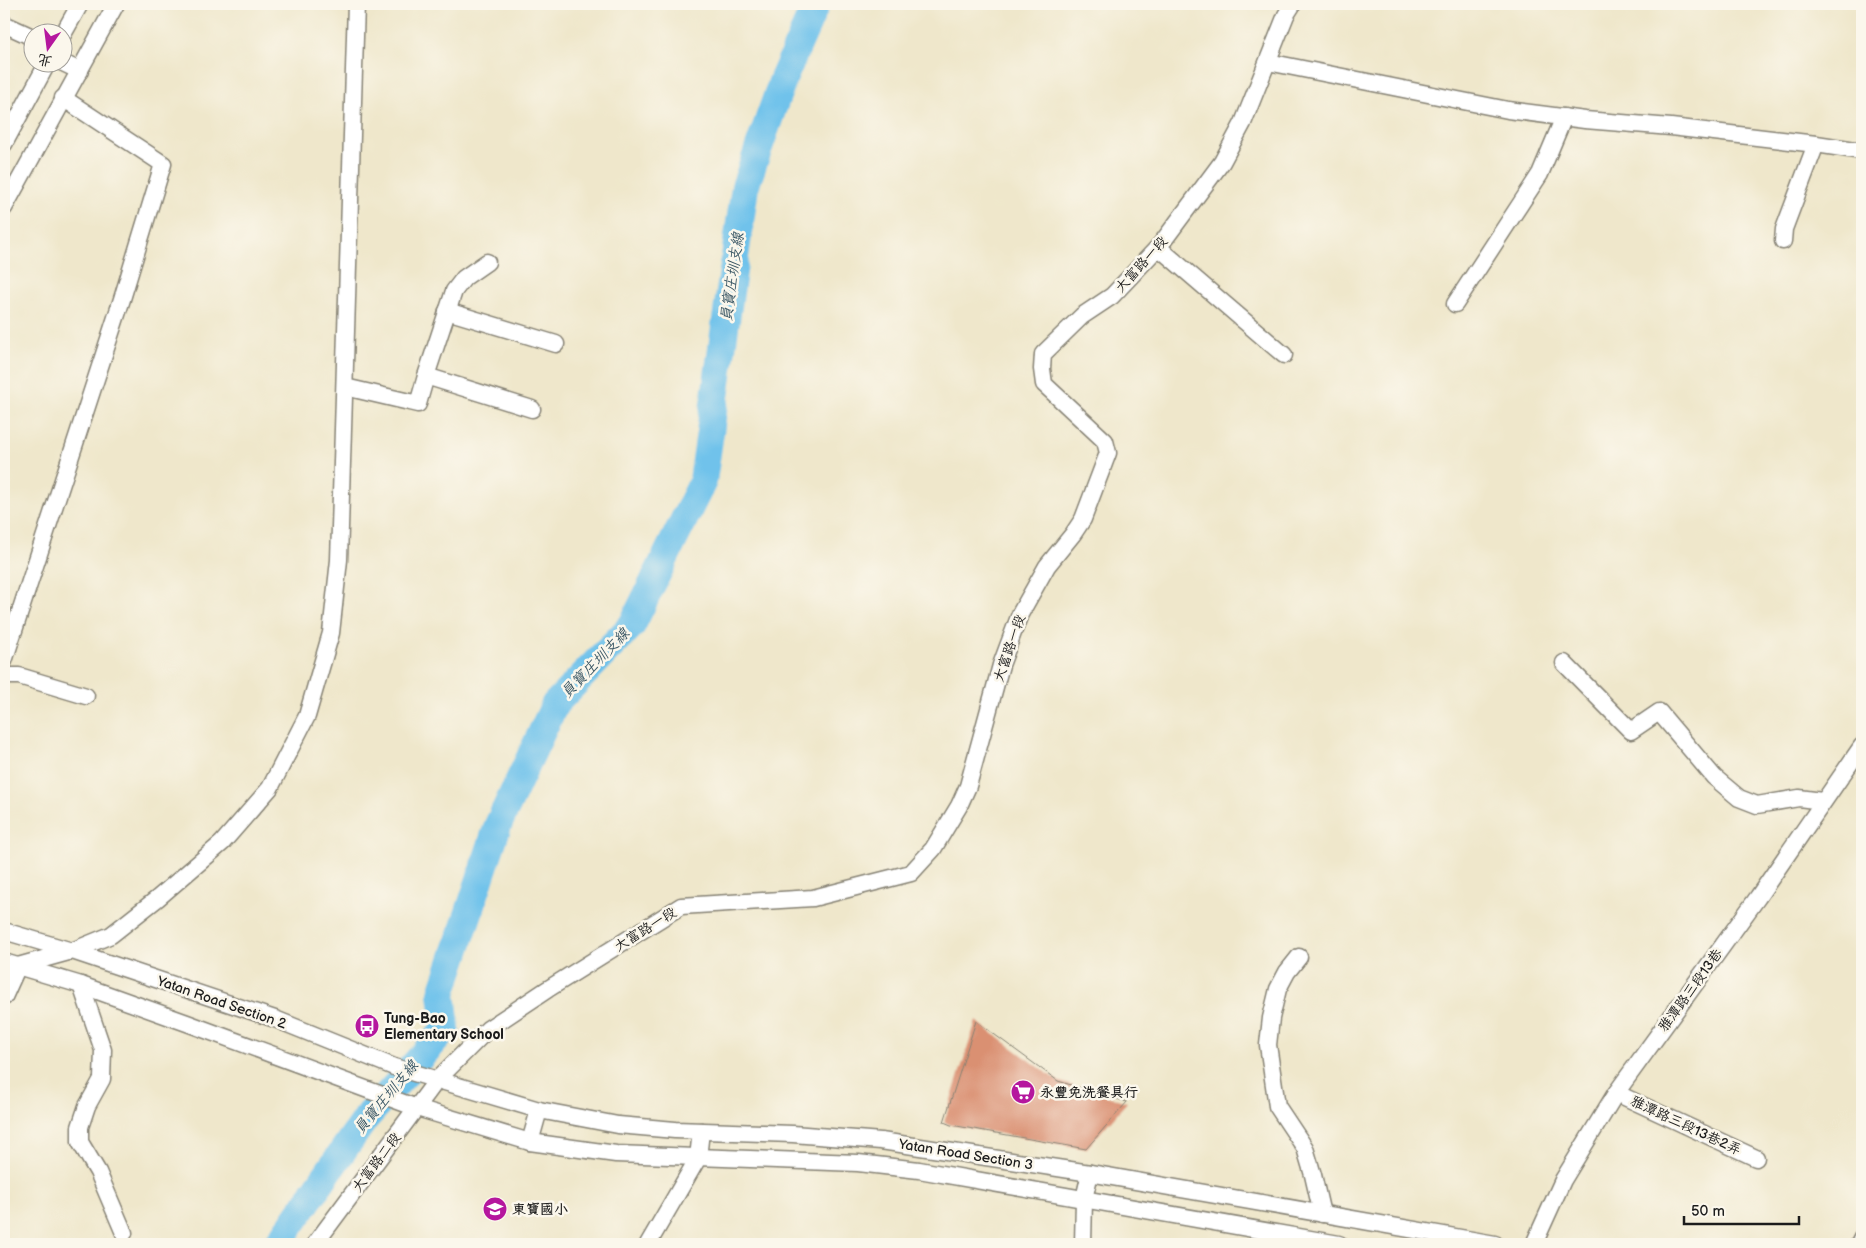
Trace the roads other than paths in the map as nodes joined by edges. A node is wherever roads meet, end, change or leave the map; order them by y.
1 (80, 4) edge
2 (116, 4) edge
3 (356, 4) edge
4 (1293, 4) edge
5 (70, 22) edge
6 (4, 24) edge
7 (22, 33) edge
8 (1268, 62) junction
9 (72, 67) edge
10 (80, 71) junction
11 (43, 72) edge
12 (64, 98) junction
13 (1564, 117) junction
14 (4, 144) edge
15 (1816, 144) junction
16 (1862, 151) edge
17 (4, 208) edge
18 (1783, 241) dead end
19 (1158, 247) junction
20 (487, 262) dead end
21 (1455, 304) dead end
22 (447, 311) junction
23 (556, 344) dead end
24 (1284, 355) dead end
25 (426, 376) junction
26 (345, 387) junction
27 (532, 409) dead end
28 (4, 661) edge
29 (1564, 663) dead end
30 (4, 676) edge
31 (86, 696) dead end
32 (1862, 746) edge
33 (1822, 801) junction
34 (4, 930) edge
35 (72, 951) junction
36 (1299, 957) dead end
37 (11, 964) edge
38 (81, 985) junction
39 (4, 997) edge
40 (437, 1080) junction
41 (1616, 1093) junction
42 (416, 1108) junction
43 (539, 1110) junction
44 (701, 1131) junction
45 (530, 1142) junction
46 (698, 1158) junction
47 (1756, 1158) dead end
48 (1090, 1173) junction
49 (1084, 1199) junction
50 (1322, 1214) junction
51 (124, 1233) dead end
52 (1862, 1238) edge
53 (316, 1244) edge
54 (648, 1244) edge
55 (1083, 1244) edge
56 (1339, 1244) edge
57 (1495, 1244) edge
58 (1534, 1244) edge
59 (1859, 1244) edge

1 - 5 street
2 - 10 street
3 - 26 street
4 - 8 street, 大富路一段
6 - 7 street
8 - 13 street
8 - 19 street, 大富路一段
9 - 10 street
10 - 12 street
11 - 14 street
12 - 17 street
12 - 28 street
13 - 15 street
13 - 21 street
15 - 16 street
15 - 18 street
19 - 24 street
19 - 40 street, 大富路一段
20 - 22 street
22 - 23 street
22 - 25 street
25 - 26 street
25 - 27 street
26 - 35 street
29 - 33 street
30 - 31 street
32 - 33 street, 雅潭路三段13巷
33 - 41 street, 雅潭路三段13巷
34 - 35 street, Yatan Road Section 2
35 - 37 street
35 - 40 street, Yatan Road Section 2
36 - 50 street
37 - 38 street
37 - 39 street
38 - 42 street
38 - 51 street
40 - 42 street, 大富路二段
40 - 43 street, Yatan Road Section 3
41 - 47 street, 雅潭路三段13巷2弄
41 - 58 street, 雅潭路三段13巷
42 - 45 street, Yatan Road Section 3
42 - 53 street, 大富路二段
43 - 44 street, Yatan Road Section 3
43 - 45 street
44 - 46 street
44 - 48 street, Yatan Road Section 3
45 - 46 street, Yatan Road Section 3
46 - 49 street, Yatan Road Section 3
46 - 54 street
48 - 49 street
48 - 50 street, Yatan Road Section 3
49 - 55 street
49 - 56 street, Yatan Road Section 3
50 - 57 street, Yatan Road Section 3
52 - 59 street

